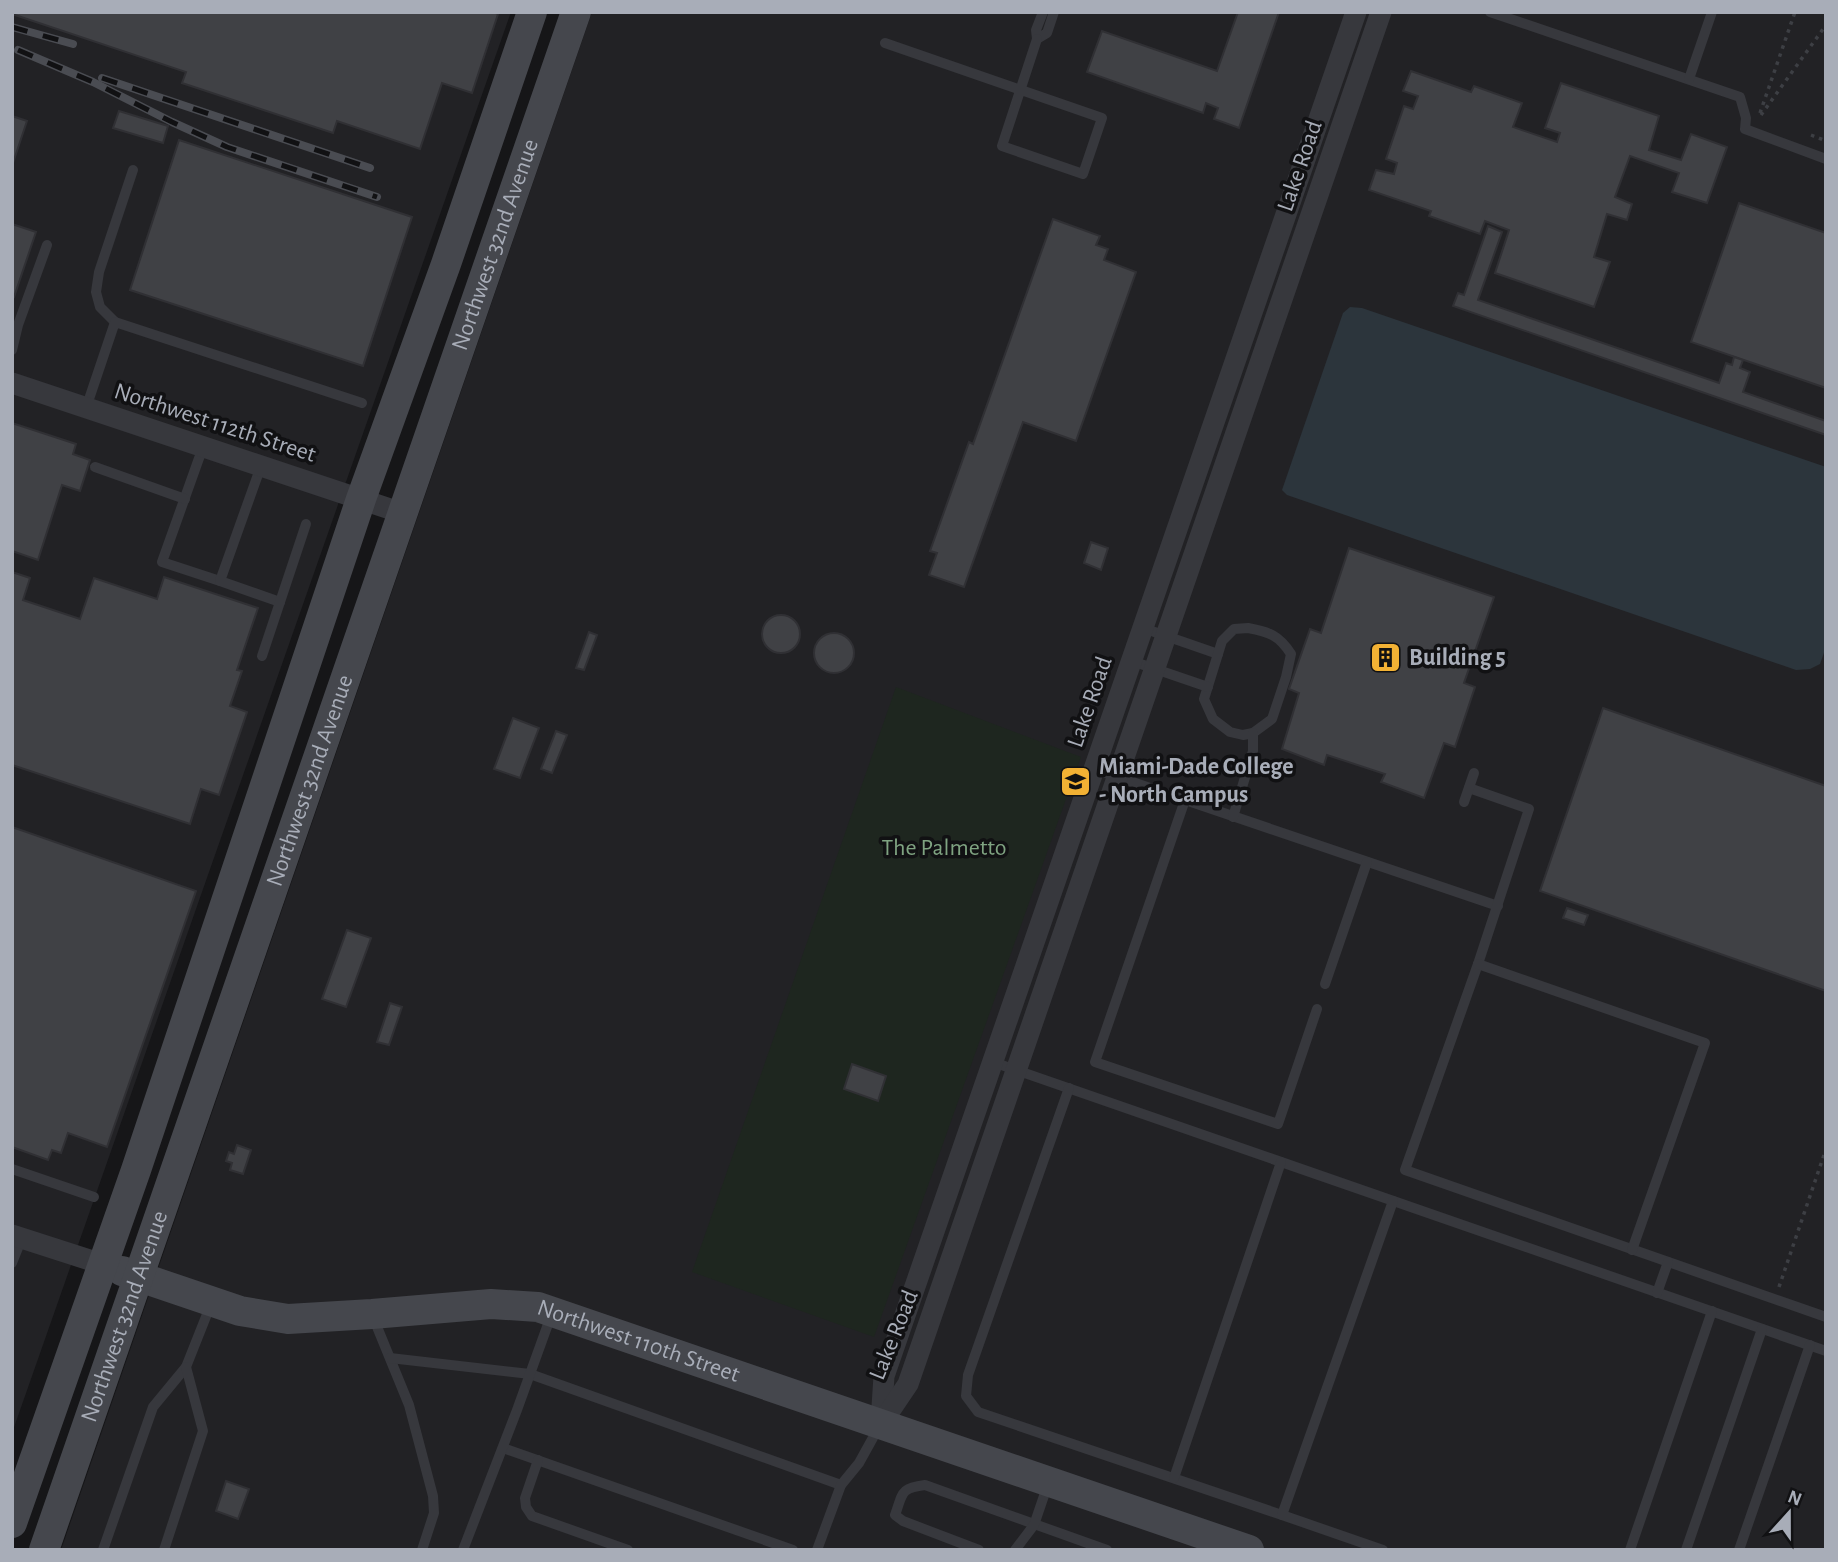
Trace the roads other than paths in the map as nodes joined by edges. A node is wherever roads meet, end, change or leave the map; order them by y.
1 (532, 12) edge
2 (576, 12) edge
3 (1043, 12) edge
4 (1054, 12) edge
5 (1356, 12) edge
6 (1381, 12) edge
7 (1490, 12) edge
8 (1712, 12) edge
9 (1038, 39) junction
10 (885, 43) dead end
11 (1689, 79) junction
12 (1021, 90) junction
13 (1826, 159) edge
14 (133, 170) dead end
15 (47, 244) dead end
16 (115, 322) junction
17 (12, 350) edge
18 (12, 383) edge
19 (362, 403) dead end
20 (86, 408) junction
21 (204, 447) junction
22 (261, 466) junction
23 (94, 467) dead end
24 (185, 499) junction
25 (361, 499) junction
26 (402, 513) junction
27 (306, 524) dead end
28 (220, 581) junction
29 (280, 602) junction
30 (1143, 628) junction
31 (1166, 637) junction
32 (1218, 654) junction
33 (262, 656) dead end
34 (1132, 661) junction
35 (1155, 669) junction
36 (1208, 687) junction
37 (1253, 733) junction
38 (1094, 769) junction
39 (1474, 773) dead end
40 (1118, 777) junction
41 (1469, 788) junction
42 (1185, 800) junction
43 (1464, 802) dead end
44 (1233, 817) junction
45 (1367, 862) junction
46 (1498, 906) junction
47 (1478, 964) junction
48 (1325, 984) dead end
49 (1317, 1009) dead end
50 (993, 1062) junction
51 (1016, 1070) junction
52 (1069, 1088) junction
53 (1281, 1162) junction
54 (12, 1168) edge
55 (94, 1197) dead end
56 (1393, 1200) junction
57 (17, 1236) edge
58 (1632, 1250) junction
59 (1668, 1262) junction
60 (12, 1264) edge
61 (102, 1264) junction
62 (139, 1277) junction
63 (1657, 1293) junction
64 (212, 1302) junction
65 (1712, 1311) junction
66 (552, 1312) junction
67 (372, 1314) junction
68 (1826, 1317) edge
69 (1762, 1329) junction
70 (1810, 1345) junction
71 (1826, 1351) edge
72 (390, 1358) junction
73 (187, 1367) junction
74 (530, 1374) junction
75 (881, 1424) junction
76 (503, 1448) junction
77 (538, 1461) junction
78 (1174, 1478) junction
79 (1049, 1482) junction
80 (841, 1485) junction
81 (1282, 1515) junction
82 (12, 1522) edge
83 (1034, 1525) junction
84 (773, 1546) edge
85 (44, 1550) edge
86 (103, 1550) edge
87 (164, 1550) edge
88 (422, 1550) edge
89 (463, 1550) edge
90 (628, 1550) edge
91 (793, 1550) edge
92 (817, 1550) edge
93 (979, 1550) edge
94 (1015, 1550) edge
95 (1107, 1550) edge
96 (1249, 1550) edge
97 (1383, 1550) edge
98 (1630, 1550) edge
99 (1686, 1550) edge
100 (1739, 1550) edge

1 - 25 main road, Northwest 32nd Avenue
2 - 26 main road, Northwest 32nd Avenue
3 - 9 lane
4 - 9 lane
5 - 30 street, Lake Road
6 - 31 street, Lake Road
7 - 11 lane
8 - 11 lane
9 - 12 lane
10 - 12 lane
11 - 13 lane
12 - 12 lane
14 - 16 lane
15 - 17 lane
16 - 19 lane
16 - 20 lane
18 - 20 street, Northwest 112th Street
20 - 21 street, Northwest 112th Street
21 - 22 street, Northwest 112th Street
21 - 24 lane
22 - 25 street, Northwest 112th Street
22 - 28 lane
23 - 24 lane
24 - 28 lane
25 - 26 street, Northwest 112th Street
25 - 61 main road, Northwest 32nd Avenue
26 - 62 main road, Northwest 32nd Avenue
27 - 29 lane
28 - 29 lane
29 - 33 lane
30 - 31 lane
30 - 34 street, Lake Road
31 - 32 lane
31 - 35 street, Lake Road
32 - 36 lane
32 - 37 lane
34 - 35 lane
34 - 38 street, Lake Road
35 - 36 lane
35 - 40 street, Lake Road
36 - 37 lane
37 - 44 lane
38 - 40 lane
38 - 50 street, Lake Road
39 - 41 lane
40 - 42 lane
40 - 51 street, Lake Road
41 - 43 lane
41 - 46 lane
42 - 44 lane
42 - 49 lane
44 - 45 lane
45 - 46 lane
45 - 48 lane
46 - 47 lane
47 - 58 lane
47 - 58 lane
50 - 51 lane
50 - 75 street, Lake Road
51 - 52 lane
51 - 75 street, Lake Road
52 - 53 lane
52 - 78 lane
53 - 56 lane
53 - 78 lane
54 - 55 lane
56 - 63 lane
56 - 81 lane
57 - 60 lane
57 - 61 street, Northwest 110th Street
58 - 59 lane
59 - 63 lane
59 - 68 lane
61 - 62 main road, Northwest 110th Street
61 - 82 main road, Northwest 32nd Avenue
62 - 64 main road, Northwest 110th Street
62 - 85 main road, Northwest 32nd Avenue
63 - 65 lane
64 - 67 main road, Northwest 110th Street
64 - 73 lane
65 - 69 lane
65 - 98 lane
66 - 67 main road, Northwest 110th Street
66 - 74 lane
66 - 75 main road, Northwest 110th Street
67 - 72 lane
69 - 70 lane
69 - 99 lane
70 - 71 lane
70 - 100 lane
72 - 74 lane
72 - 88 lane
73 - 86 lane
73 - 87 lane
74 - 76 lane
74 - 80 lane
75 - 79 main road, Northwest 110th Street
75 - 80 lane
76 - 77 lane
76 - 89 lane
77 - 84 lane
77 - 90 lane
78 - 81 lane
79 - 83 lane
79 - 96 main road, Northwest 110th Street
80 - 92 lane
81 - 97 lane
83 - 93 lane
83 - 94 lane
83 - 95 lane
84 - 91 lane

